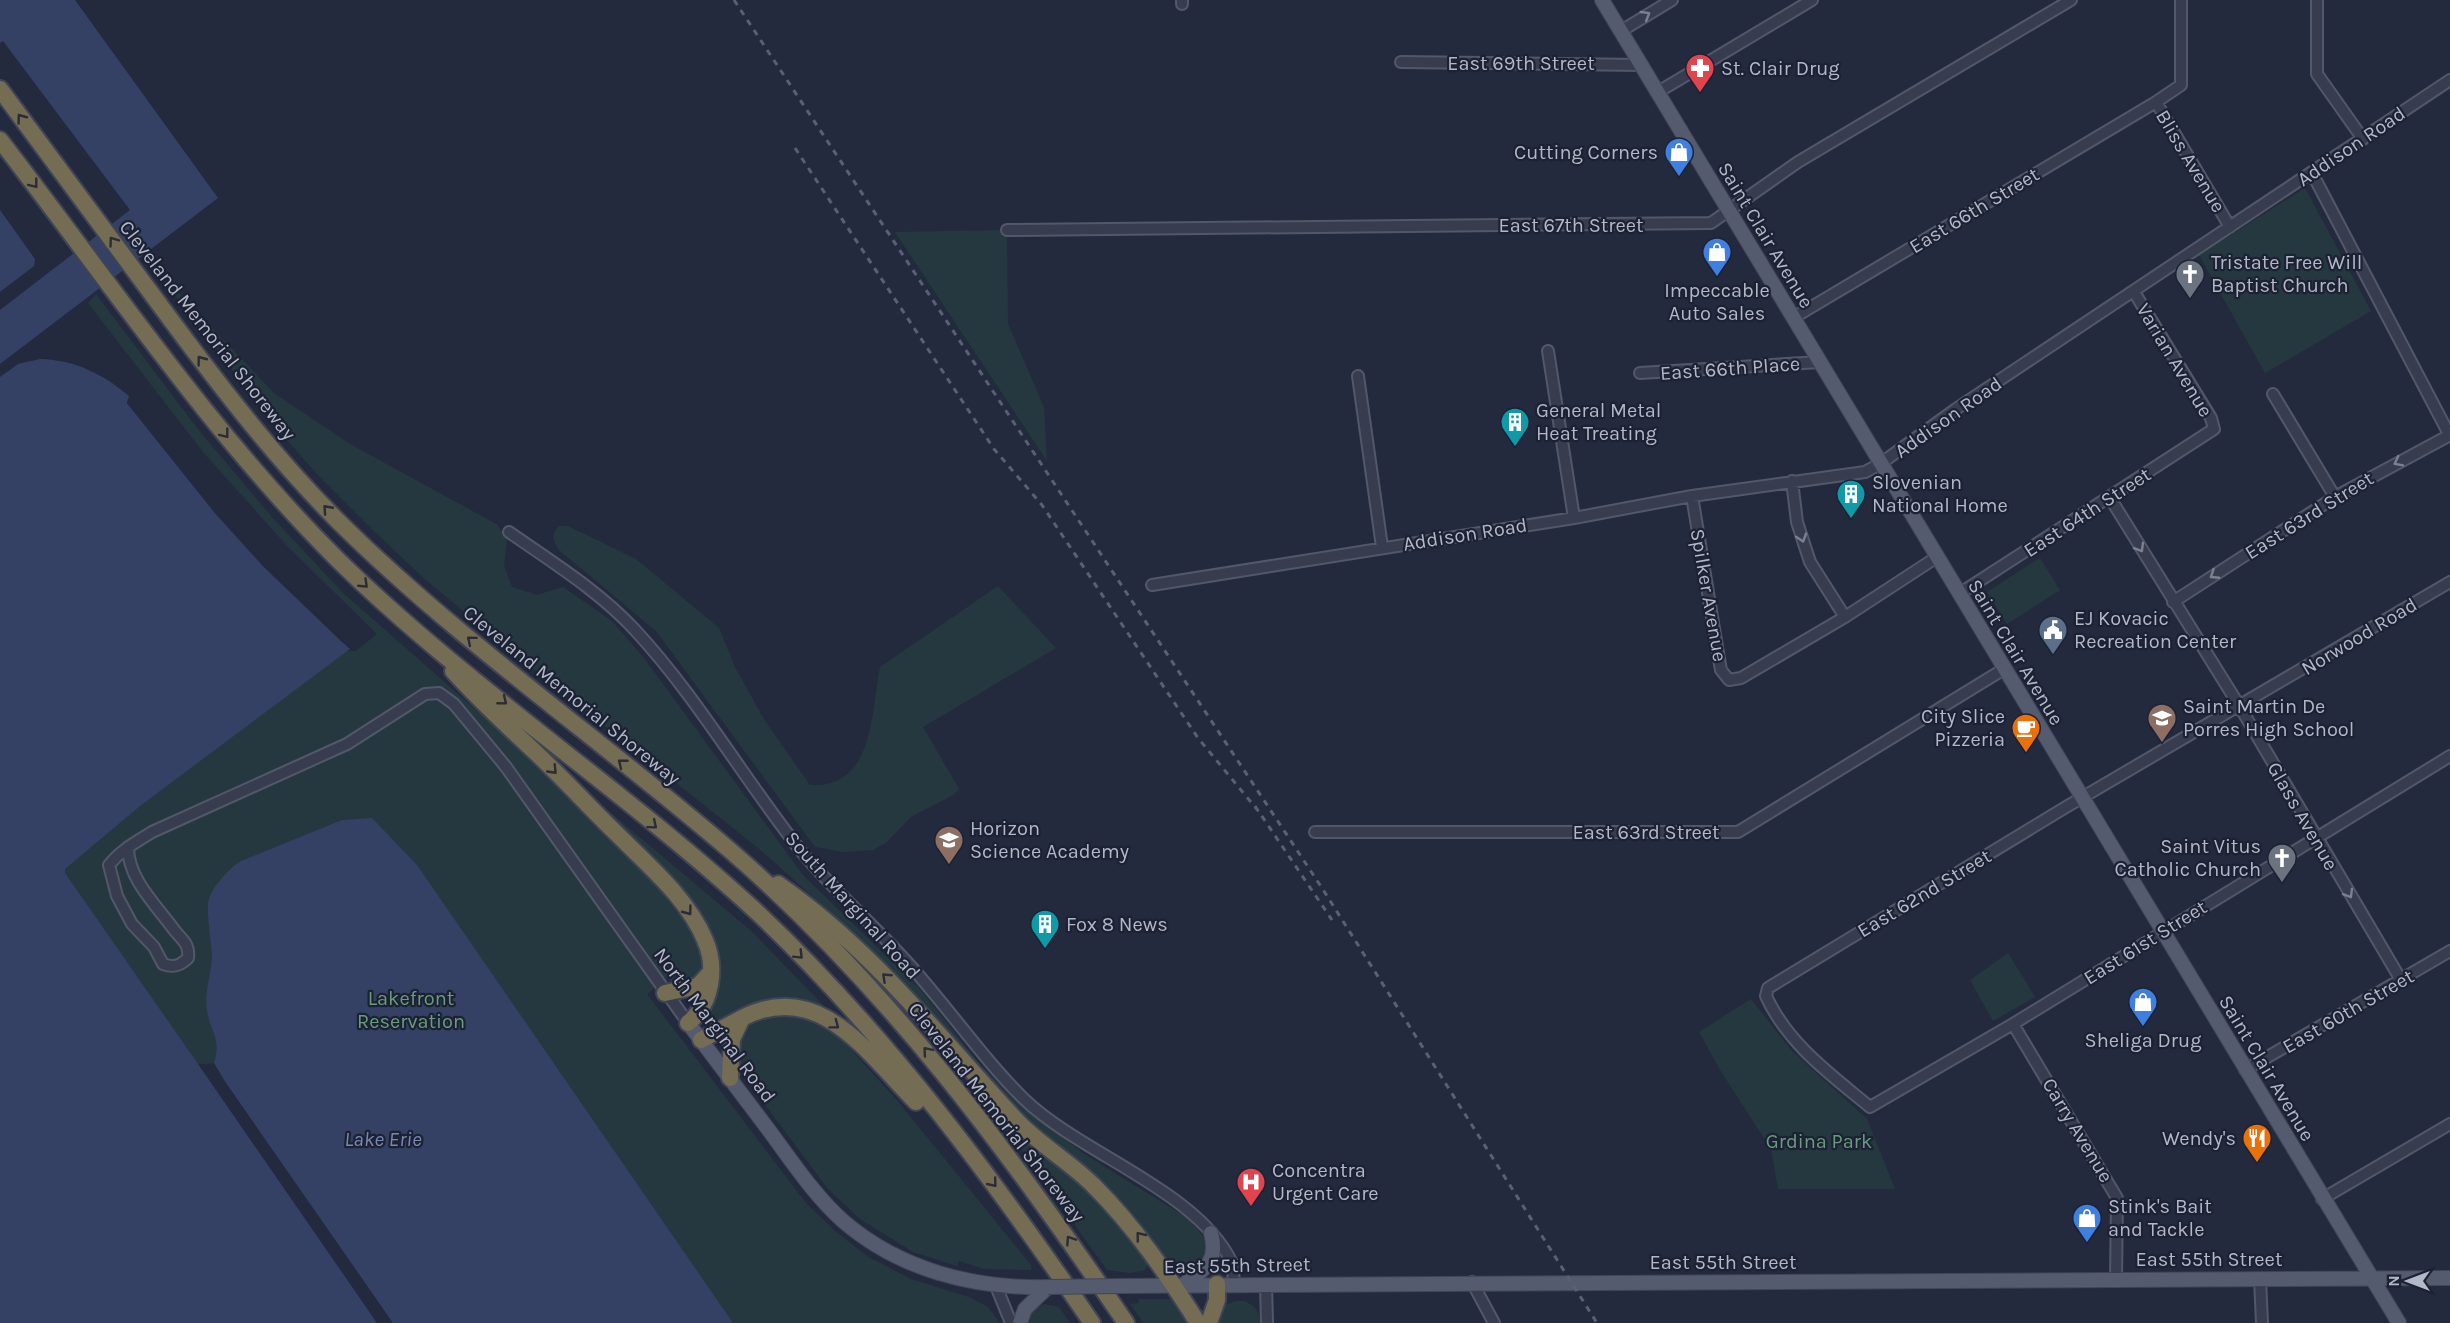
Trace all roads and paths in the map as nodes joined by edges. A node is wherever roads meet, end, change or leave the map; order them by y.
1 (1602, 0) edge
2 (1672, 0) edge
3 (1812, 0) edge
4 (2071, 0) edge
5 (2181, 0) edge
6 (2317, 0) edge
7 (1621, 31) junction
8 (1401, 62) dead end
9 (1641, 65) junction
10 (2450, 80) edge
11 (0, 89) edge
12 (1658, 92) junction
13 (2156, 102) junction
14 (2363, 139) junction
15 (0, 140) edge
16 (2312, 173) junction
17 (1730, 212) junction
18 (2230, 227) junction
19 (1007, 230) dead end
20 (2134, 292) junction
21 (1793, 318) junction
22 (1548, 351) dead end
23 (1820, 362) junction
24 (1640, 373) dead end
25 (1358, 376) dead end
26 (2273, 394) dead end
27 (2214, 429) joint
28 (2450, 435) edge
29 (1880, 464) junction
30 (1792, 481) junction
31 (1692, 496) junction
32 (2335, 497) junction
33 (2110, 498) junction
34 (1574, 518) junction
35 (509, 532) dead end
36 (1382, 547) junction
37 (1937, 557) junction
38 (2450, 582) edge
39 (1152, 585) dead end
40 (1959, 594) junction
41 (2173, 602) junction
42 (1845, 616) junction
43 (424, 638) junction
44 (2004, 669) junction
45 (2240, 707) junction
46 (2450, 756) edge
47 (2082, 799) junction
48 (1315, 832) dead end
49 (2314, 837) junction
50 (128, 847) junction
51 (733, 853) junction
52 (2162, 931) junction
53 (2450, 951) edge
54 (711, 972) junction
55 (2401, 981) junction
56 (665, 993) junction
57 (742, 1018) junction
58 (688, 1023) junction
59 (2013, 1024) junction
60 (701, 1040) junction
61 (2245, 1070) junction
62 (730, 1078) junction
63 (1870, 1107) joint
64 (2450, 1124) edge
65 (971, 1156) junction
66 (2322, 1199) junction
67 (1211, 1233) junction
68 (2370, 1278) junction
69 (2450, 1278) edge
70 (2116, 1279) junction
71 (2260, 1279) junction
72 (1472, 1282) junction
73 (1225, 1284) junction
74 (1266, 1284) junction
75 (1178, 1285) junction
76 (996, 1286) junction
77 (1042, 1288) junction
78 (1011, 1323) edge
79 (1020, 1323) edge
80 (1092, 1323) edge
81 (1126, 1323) edge
82 (1198, 1323) edge
83 (1209, 1323) edge
84 (1267, 1323) edge
85 (1494, 1323) edge
86 (2262, 1323) edge
87 (2398, 1323) edge

1 - 7 main road, Saint Clair Avenue
7 -> 2 street
3 - 12 street
4 - 17 street, East 67th Street
5 - 13 street, Bliss Avenue
6 - 14 street
7 - 9 main road, Saint Clair Avenue
8 - 9 street, East 69th Street
9 - 12 main road, Saint Clair Avenue
10 - 14 street, Addison Road
51 -> 11 highway, Cleveland Memorial Shoreway
12 - 17 main road, Saint Clair Avenue
13 - 18 street, Bliss Avenue
13 - 21 street, East 66th Street
14 - 16 street, Addison Road
15 -> 43 highway
16 - 18 street, Addison Road
16 - 28 street
17 - 19 street, East 67th Street
17 - 21 main road, Saint Clair Avenue
18 - 20 street, Addison Road
20 - 27 street, Varian Avenue
20 - 29 street, Addison Road
21 - 23 main road, Saint Clair Avenue
22 - 34 street
23 - 24 street, East 66th Place
23 - 29 main road, Saint Clair Avenue
25 - 36 street
26 - 32 street
27 - 33 street, East 64th Street
28 -> 32 street, East 63rd Street
29 - 30 street, Addison Road
29 - 37 main road, Saint Clair Avenue
30 - 31 street, Addison Road
30 -> 42 street
31 - 34 street, Addison Road
31 - 42 street, Spilker Avenue
32 -> 41 street, East 63rd Street
33 - 40 street, East 64th Street
33 -> 41 street, Glass Avenue
34 - 36 street, Addison Road
35 - 67 street, South Marginal Road
36 - 39 street, Addison Road
37 - 40 main road, Saint Clair Avenue
37 - 42 street
38 - 45 street, Norwood Road
40 - 44 main road, Saint Clair Avenue
41 - 45 street, Glass Avenue
43 -> 54 highway
43 -> 65 highway
44 - 47 main road, Saint Clair Avenue
44 - 48 street, East 63rd Street
45 - 47 street, Norwood Road
45 - 49 street, Glass Avenue
46 - 49 street, East 61st Street
47 - 52 main road, Saint Clair Avenue
47 - 63 street, East 62nd Street
49 - 52 street, East 61st Street
49 -> 55 street, Glass Avenue
50 - 50 street
50 - 56 street, North Marginal Road
75 -> 51 highway
81 -> 51 highway, Cleveland Memorial Shoreway
52 - 59 street, East 61st Street
52 - 61 main road, Saint Clair Avenue
53 - 55 street, East 60th Street
54 - 56 highway
54 - 58 highway
55 - 61 street, East 60th Street
56 - 58 street, North Marginal Road
57 - 60 highway
57 - 62 highway
57 -> 65 highway
58 - 60 main road, North Marginal Road
59 - 63 street, East 61st Street
59 - 70 street, Carry Avenue
60 - 62 main road, North Marginal Road
61 - 66 main road, Saint Clair Avenue
62 - 76 main road, North Marginal Road
64 - 66 street
65 -> 80 highway
66 - 68 main road, Saint Clair Avenue
67 - 73 street, South Marginal Road
67 - 75 main road
68 - 69 main road, East 55th Street
68 - 71 main road, East 55th Street
68 - 87 main road, Saint Clair Avenue
70 - 71 main road, East 55th Street
70 - 72 main road, East 55th Street
71 - 86 street
72 - 74 main road, East 55th Street
72 - 85 street
73 - 74 main road, East 55th Street
73 - 75 main road, East 55th Street
73 - 83 highway
74 - 84 street
75 - 77 main road, East 55th Street, bridge
75 - 82 highway
76 - 77 main road, East 55th Street
76 - 78 street
77 - 79 main road

